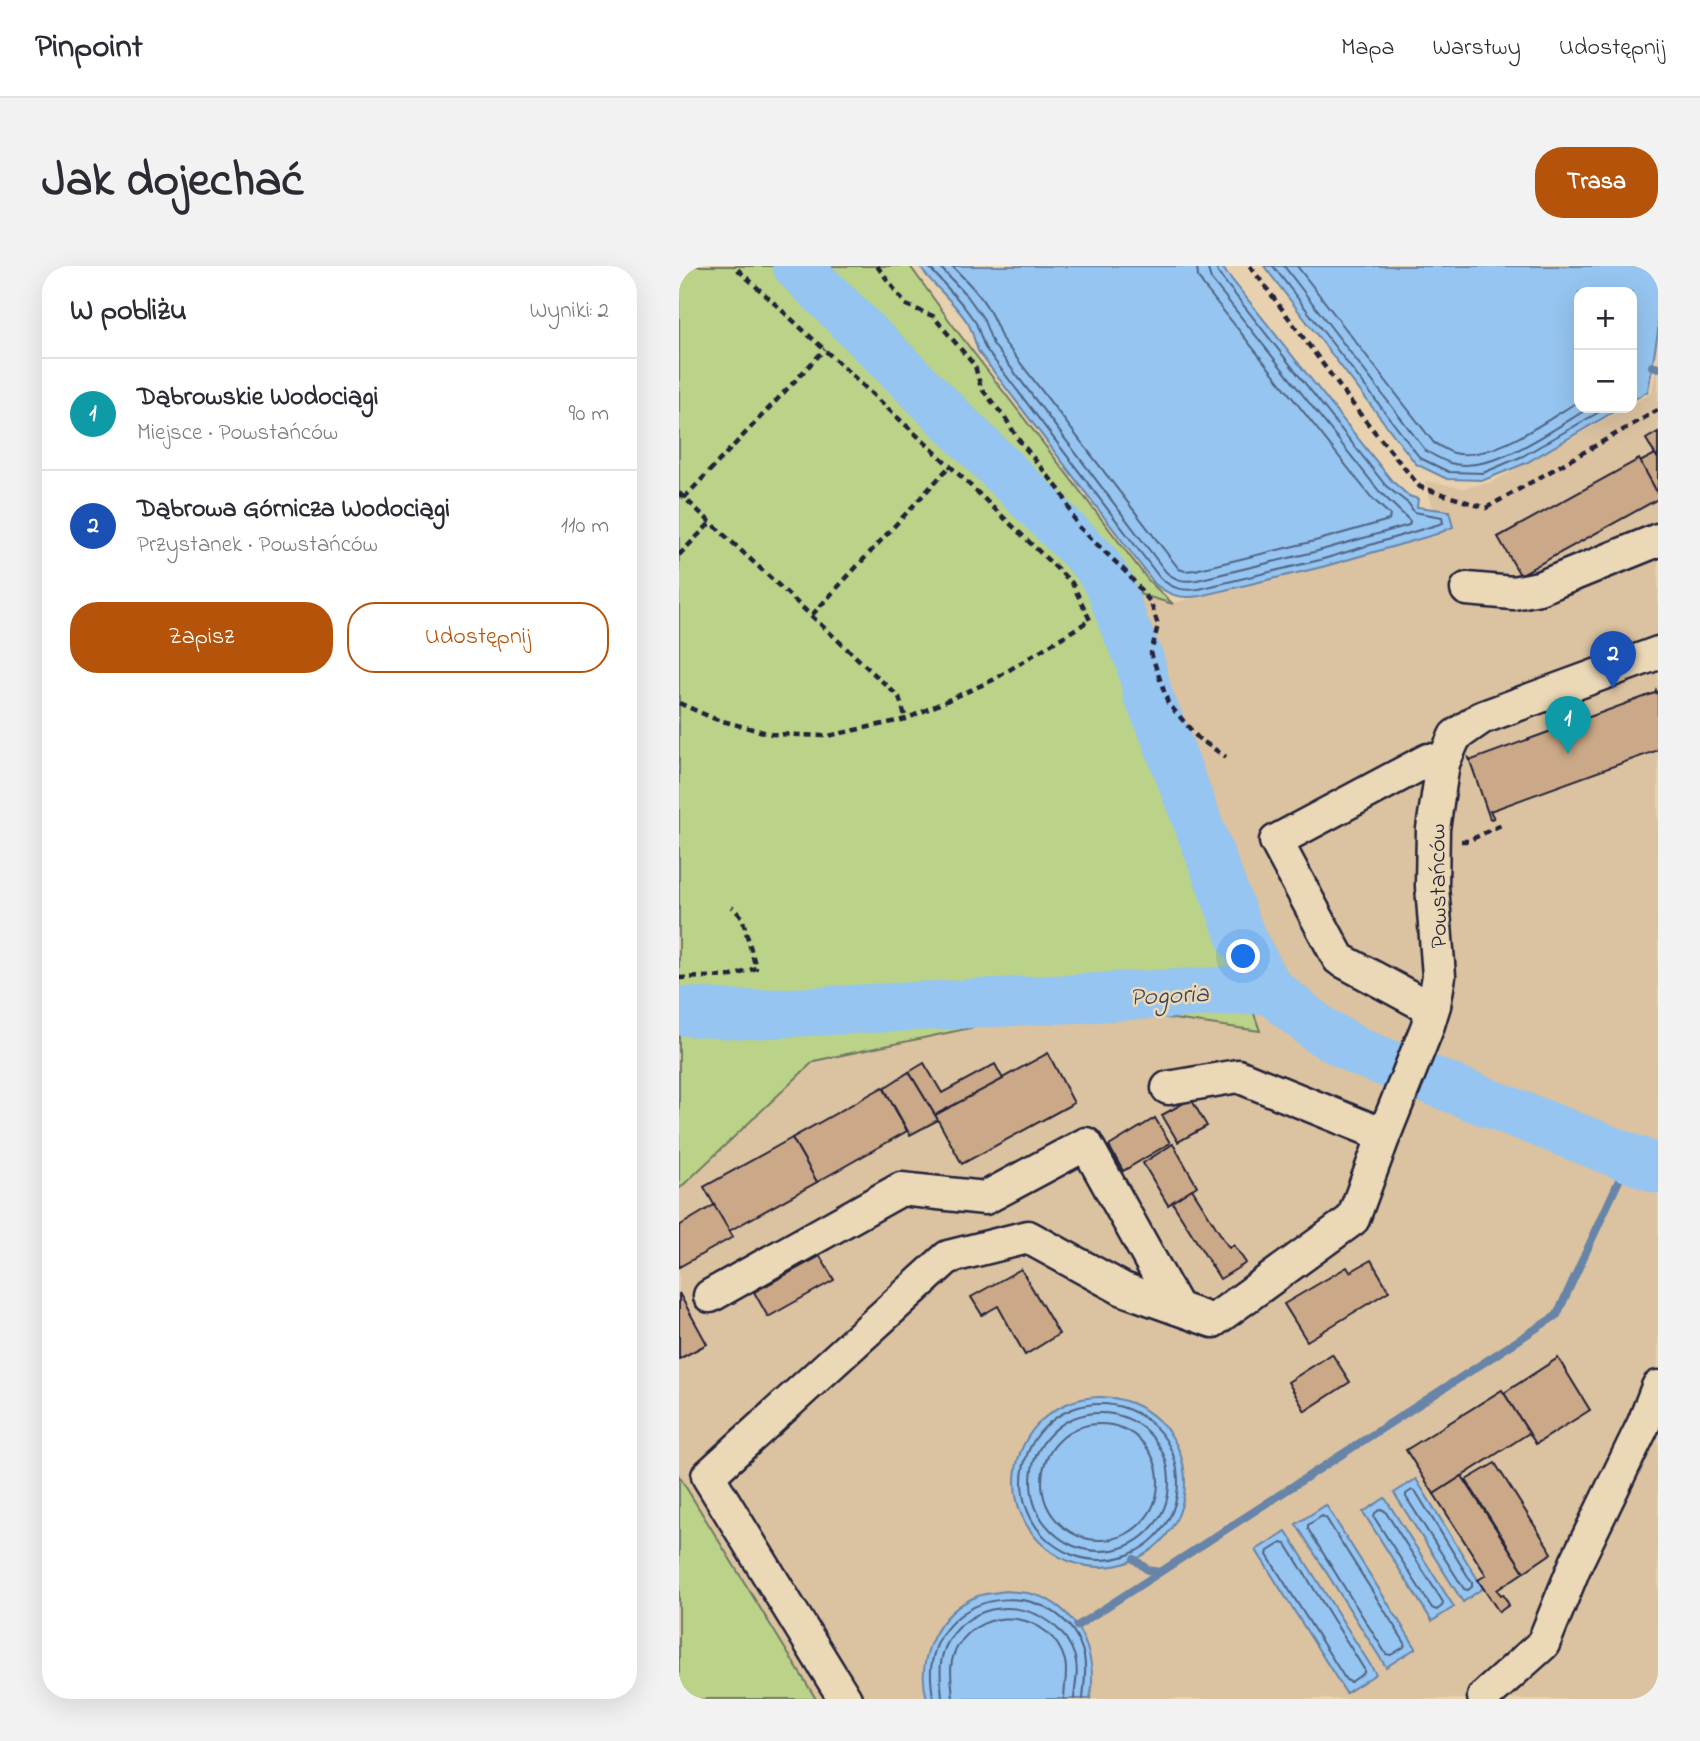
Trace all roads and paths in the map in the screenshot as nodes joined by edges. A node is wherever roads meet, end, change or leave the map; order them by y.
1 (734, 266) edge
2 (877, 266) edge
3 (1250, 266) edge
4 (825, 349) junction
5 (1658, 410) edge
6 (950, 466) junction
7 (679, 493) edge
8 (684, 498) junction
9 (710, 523) junction
10 (1658, 540) edge
11 (679, 555) edge
12 (1467, 589) dead end
13 (812, 615) junction
14 (1658, 653) edge
15 (679, 703) edge
16 (906, 719) junction
17 (1227, 757) dead end
18 (1443, 763) junction
19 (1501, 825) dead end
20 (1432, 839) junction
21 (732, 907) dead end
22 (679, 978) edge
23 (1434, 1005) junction
24 (1168, 1088) dead end
25 (1384, 1135) junction
26 (710, 1296) dead end
27 (1177, 1308) junction
28 (1658, 1387) edge
29 (1651, 1435) edge
30 (845, 1699) edge
31 (1485, 1699) edge

1 - 4 path
2 - 17 path
3 - 5 path
4 - 6 path
4 - 8 path
6 - 13 path
6 - 16 path
7 - 8 path
8 - 9 path
9 - 11 path
9 - 13 path
10 - 12 street
13 - 16 path
14 - 18 street, Powstańców
15 - 16 path
18 - 20 street, Powstańców
18 - 23 street
19 - 20 path
20 - 23 street, Powstańców
21 - 22 path
23 - 25 street, Powstańców
24 - 25 street
25 - 27 street, Powstańców
26 - 27 street
27 - 30 street
28 - 29 street
29 - 31 street

